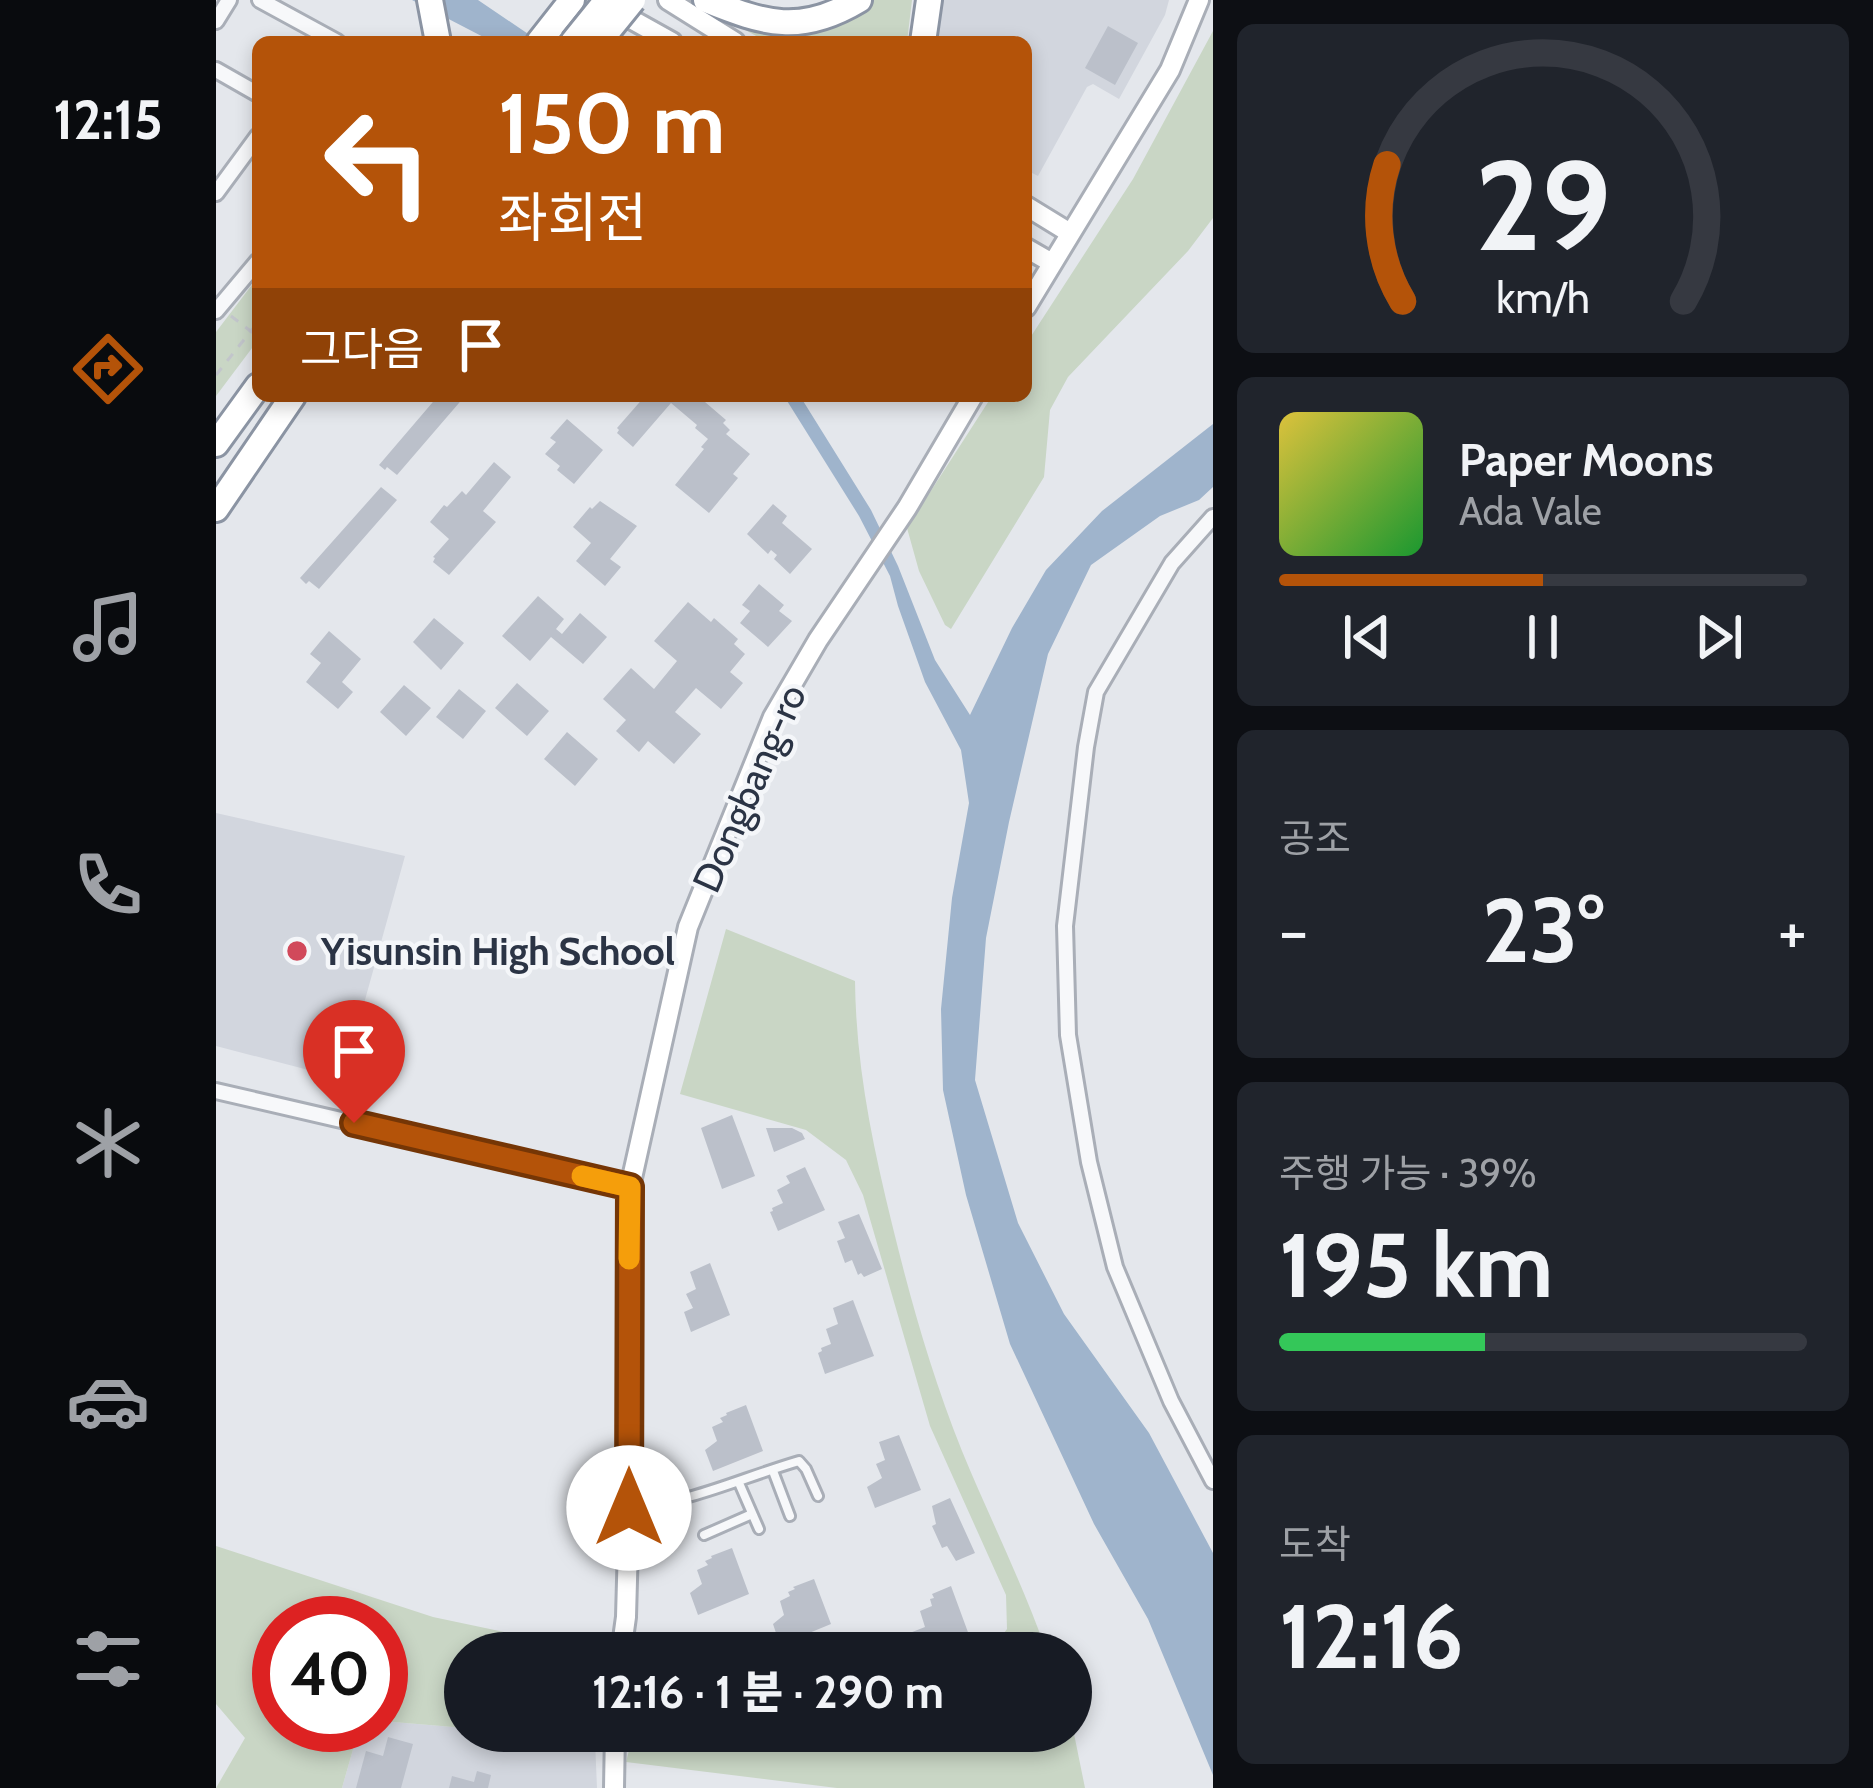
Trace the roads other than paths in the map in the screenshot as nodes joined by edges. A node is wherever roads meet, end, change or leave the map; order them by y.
1 (229, 0) edge
2 (260, 0) edge
3 (430, 0) edge
4 (572, 0) edge
5 (596, 0) edge
6 (607, 0) edge
7 (633, 0) edge
8 (668, 0) edge
9 (706, 0) edge
10 (859, 0) edge
11 (929, 0) edge
12 (1199, 0) edge
13 (216, 21) edge
14 (327, 36) edge
15 (437, 36) edge
16 (544, 36) edge
17 (578, 36) edge
18 (604, 36) edge
19 (661, 36) edge
20 (725, 36) edge
21 (923, 36) edge
22 (216, 70) edge
23 (252, 91) edge
24 (252, 144) edge
25 (216, 193) edge
26 (1032, 210) edge
27 (1070, 233) junction
28 (1032, 251) edge
29 (1052, 263) junction
30 (252, 267) edge
31 (1032, 297) edge
32 (222, 304) edge
33 (252, 394) edge
34 (289, 402) edge
35 (970, 402) edge
36 (216, 444) edge
37 (216, 509) edge
38 (1213, 517) edge
39 (216, 1091) edge
40 (630, 1187) junction
41 (772, 1471) junction
42 (1213, 1481) edge
43 (739, 1483) junction
44 (818, 1496) dead end
45 (629, 1508) junction
46 (752, 1514) junction
47 (790, 1516) dead end
48 (759, 1529) dead end
49 (704, 1535) dead end
50 (624, 1632) edge
51 (615, 1752) edge
52 (614, 1788) edge

1 - 13 street
2 - 14 street
3 - 15 highway
4 - 16 highway
5 - 19 street
6 - 17 highway, bridge
7 - 18 highway, bridge
8 - 20 street
9 - 10 highway
11 - 21 highway
12 - 27 street
22 - 23 street
24 - 25 street
26 - 27 street
27 - 29 street
28 - 29 street
29 - 31 street
30 - 32 street
33 - 36 highway
34 - 37 highway
35 - 40 street, Dongbang-ro
38 - 42 street
39 - 40 street
40 - 45 street, Dongbang-ro
41 - 43 lane
41 - 44 lane
41 - 47 lane
43 - 45 lane
43 - 46 lane
45 - 50 street, Dongbang-ro
46 - 48 lane
46 - 49 lane
51 - 52 street

